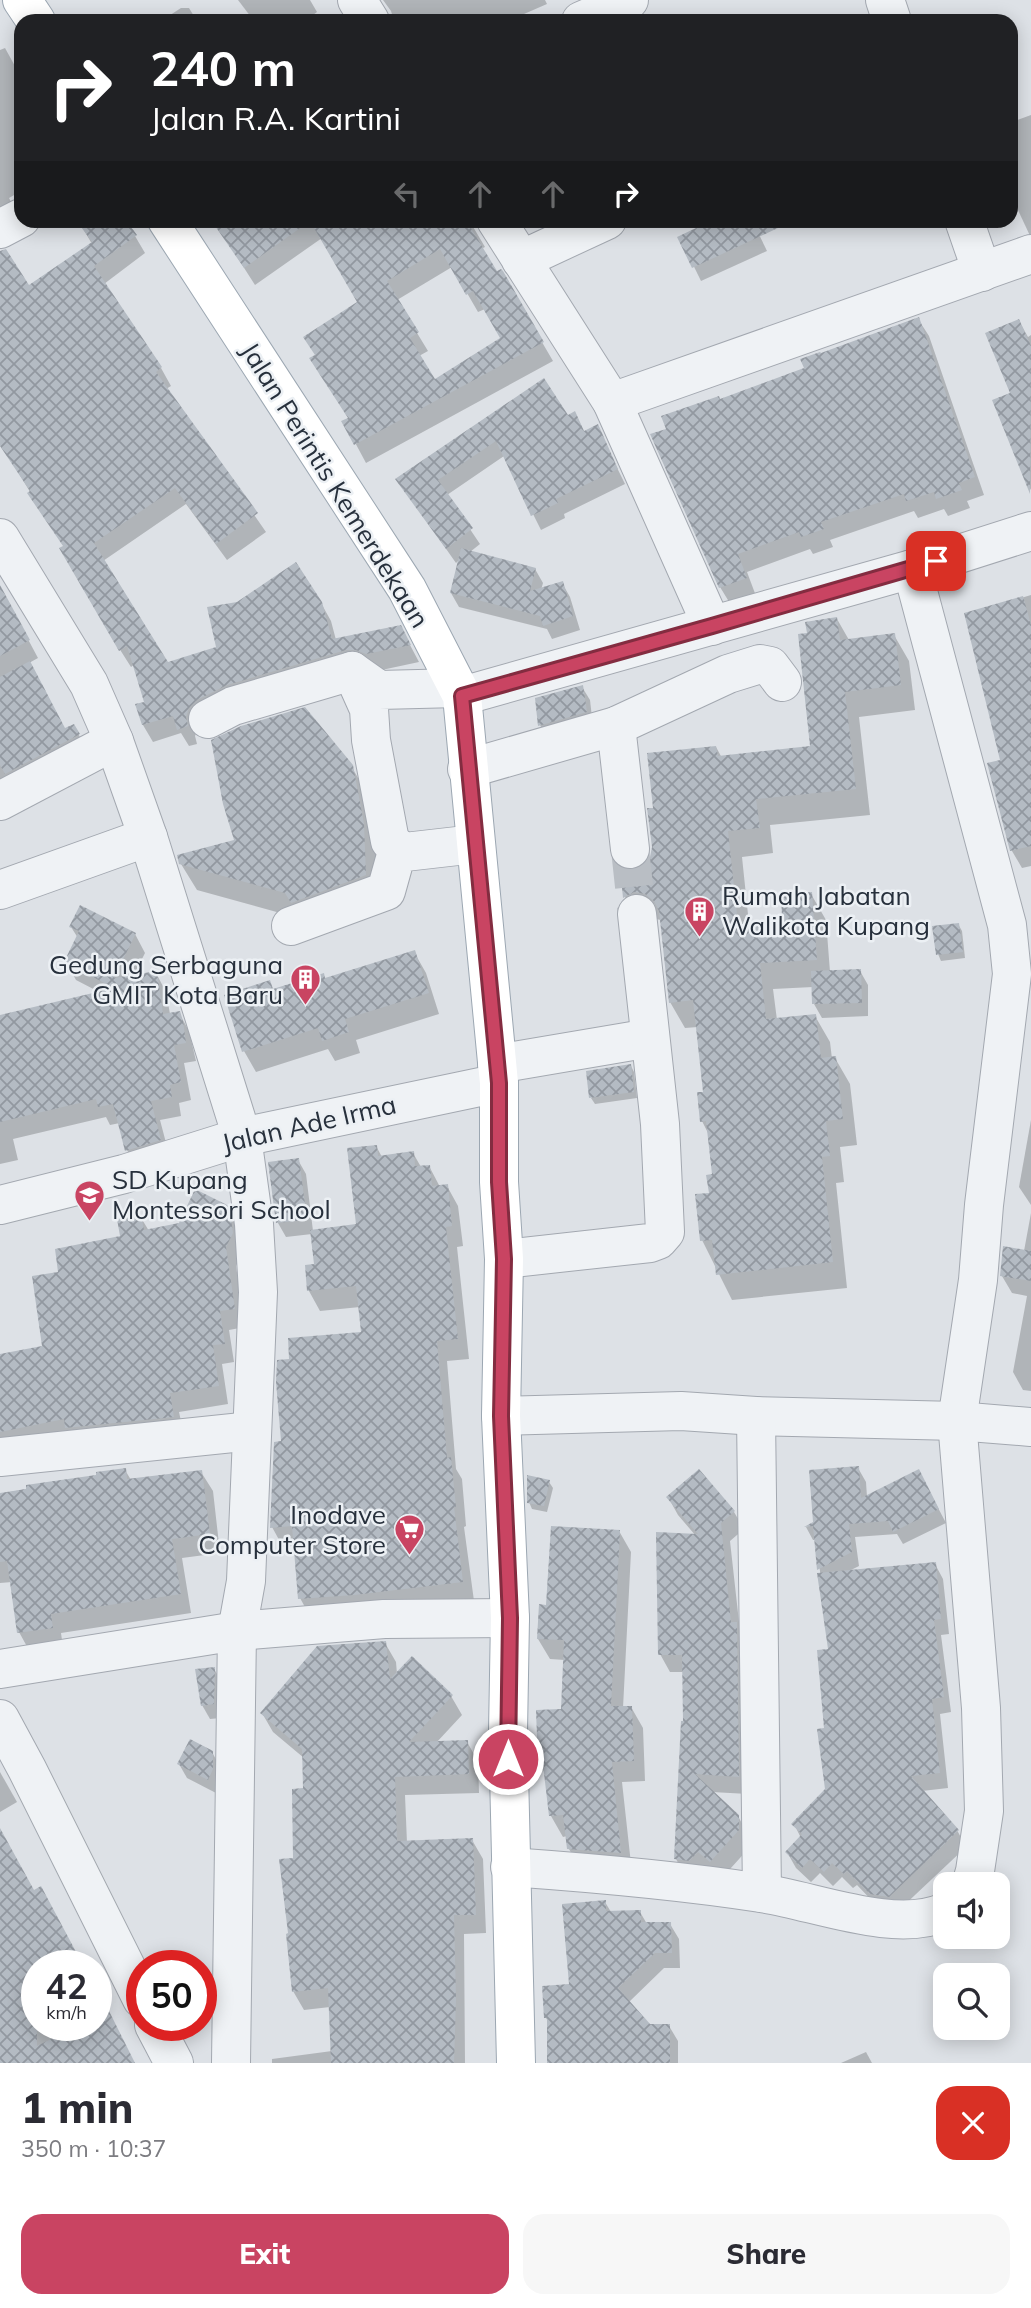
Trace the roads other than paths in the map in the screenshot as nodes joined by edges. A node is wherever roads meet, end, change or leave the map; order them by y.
1 (629, 0) edge
2 (597, 14) edge
3 (172, 228) edge
4 (501, 228) edge
5 (590, 228) edge
6 (967, 228) edge
7 (1031, 254) edge
8 (521, 260) junction
9 (982, 272) junction
10 (612, 402) junction
11 (1031, 531) edge
12 (0, 538) edge
13 (912, 569) junction
14 (712, 626) junction
15 (352, 671) junction
16 (782, 682) dead end
17 (460, 692) junction
18 (208, 719) dead end
19 (616, 726) junction
20 (114, 741) junction
21 (467, 769) junction
22 (0, 801) edge
23 (148, 837) junction
24 (474, 844) junction
25 (398, 848) junction
26 (630, 849) tunnel mouth
27 (0, 890) edge
28 (637, 914) tunnel mouth
29 (291, 926) dead end
30 (650, 1038) junction
31 (498, 1073) junction
32 (242, 1136) junction
33 (0, 1205) edge
34 (504, 1259) junction
35 (501, 1416) junction
36 (757, 1416) junction
37 (957, 1421) junction
38 (1031, 1427) edge
39 (252, 1431) junction
40 (0, 1457) edge
41 (510, 1618) junction
42 (237, 1630) junction
43 (0, 1669) edge
44 (0, 1719) edge
45 (510, 1867) junction
46 (975, 1872) edge
47 (762, 1893) junction
48 (933, 1917) edge
49 (126, 1967) edge
50 (163, 2041) edge
51 (174, 2063) edge
52 (231, 2063) edge
53 (516, 2063) edge

1 - 2 street
3 - 17 main road, Jalan Perintis Kemerdekaan
4 - 8 street
5 - 8 street
6 - 9 street
7 - 9 street
8 - 10 street
9 - 10 street
10 - 14 street
11 - 13 street
12 - 20 street
13 - 14 street
13 - 37 street
14 - 17 street
15 - 17 street
15 - 18 street
15 - 25 street
16 - 19 street
17 - 21 main road, Jalan Perintis Kemerdekaan
19 - 21 street
19 - 26 street
20 - 22 street
20 - 23 street
21 - 24 main road, Jalan Perintis Kemerdekaan
23 - 27 street
23 - 32 street
24 - 25 street
24 - 31 main road, Jalan Perintis Kemerdekaan
25 - 29 street
28 - 30 street
30 - 31 street, Jalan Ade Irma
30 - 34 street
31 - 32 street, Jalan Ade Irma
31 - 34 main road, Jalan Perintis Kemerdekaan
32 - 33 street, Jalan Ade Irma
32 - 39 street
34 - 35 main road, Jalan Perintis Kemerdekaan
35 - 36 street
35 - 41 main road, Jalan Perintis Kemerdekaan
36 - 37 street
36 - 47 street
37 - 38 street
37 - 46 street
39 - 40 street
39 - 42 street
41 - 42 street
41 - 45 main road, Jalan Perintis Kemerdekaan
42 - 43 street
42 - 52 street
44 - 49 street
45 - 47 street
45 - 53 main road, Jalan Perintis Kemerdekaan
47 - 48 street
50 - 51 street

